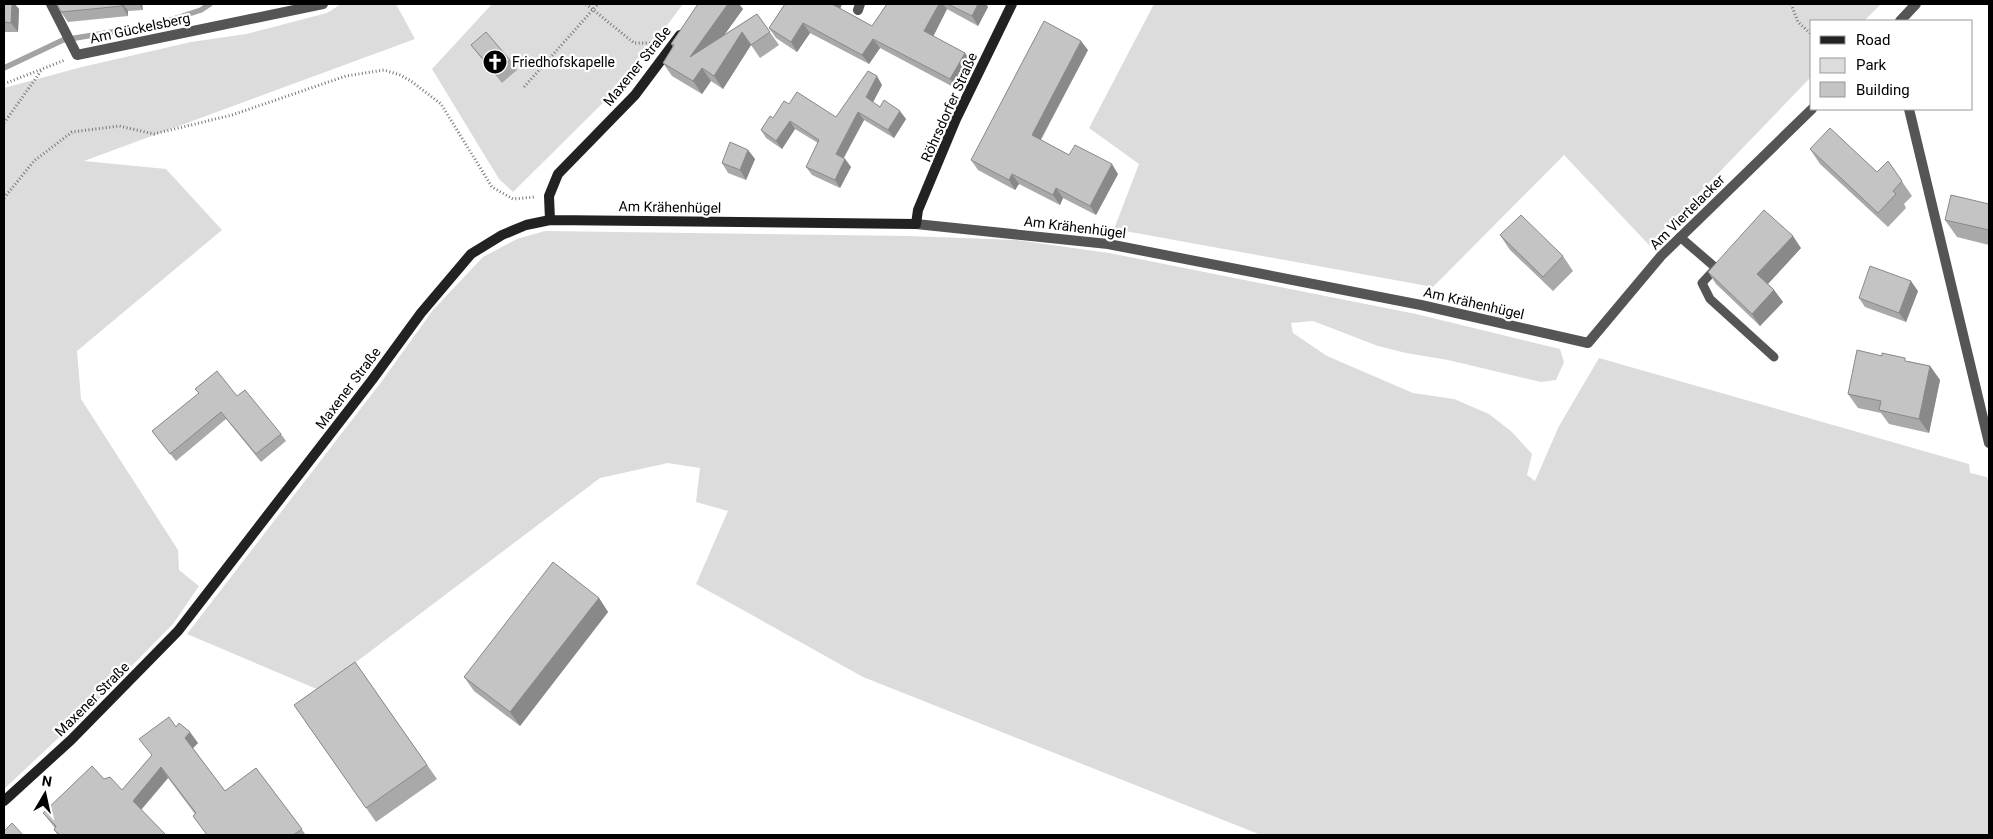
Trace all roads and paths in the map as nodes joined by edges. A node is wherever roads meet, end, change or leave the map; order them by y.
1 (51, 4) edge
2 (323, 4) edge
3 (586, 4) edge
4 (598, 4) edge
5 (1012, 4) edge
6 (1791, 4) edge
7 (1916, 4) edge
8 (593, 9) junction
9 (1901, 20) edge
10 (687, 25) edge
11 (1810, 34) edge
12 (666, 52) junction
13 (77, 55) junction
14 (43, 69) junction
15 (4, 84) edge
16 (524, 87) dead end
17 (1811, 110) edge
18 (1909, 110) edge
19 (4, 123) edge
20 (549, 196) junction
21 (4, 198) edge
22 (550, 220) junction
23 (916, 224) junction
24 (1680, 237) junction
25 (1588, 343) joint
26 (1774, 357) dead end
27 (1989, 444) edge
28 (4, 801) edge

1 - 13 street, Am Gückelsberg
2 - 13 street, Am Gückelsberg
3 - 8 path
4 - 8 path
5 - 23 street, Röhrsdorfer Straße
6 - 11 path
7 - 9 street
8 - 12 path
8 - 16 path
10 - 12 street, Maxener Straße
12 - 20 street, Maxener Straße
13 - 14 path
14 - 15 path
14 - 19 path
17 - 24 street, Am Viertelacker
18 - 27 street
20 - 21 path
20 - 22 street, Maxener Straße
22 - 23 street, Am Krähenhügel
22 - 28 street, Maxener Straße
23 - 25 street, Am Krähenhügel
24 - 25 street, Am Viertelacker
24 - 26 lane

